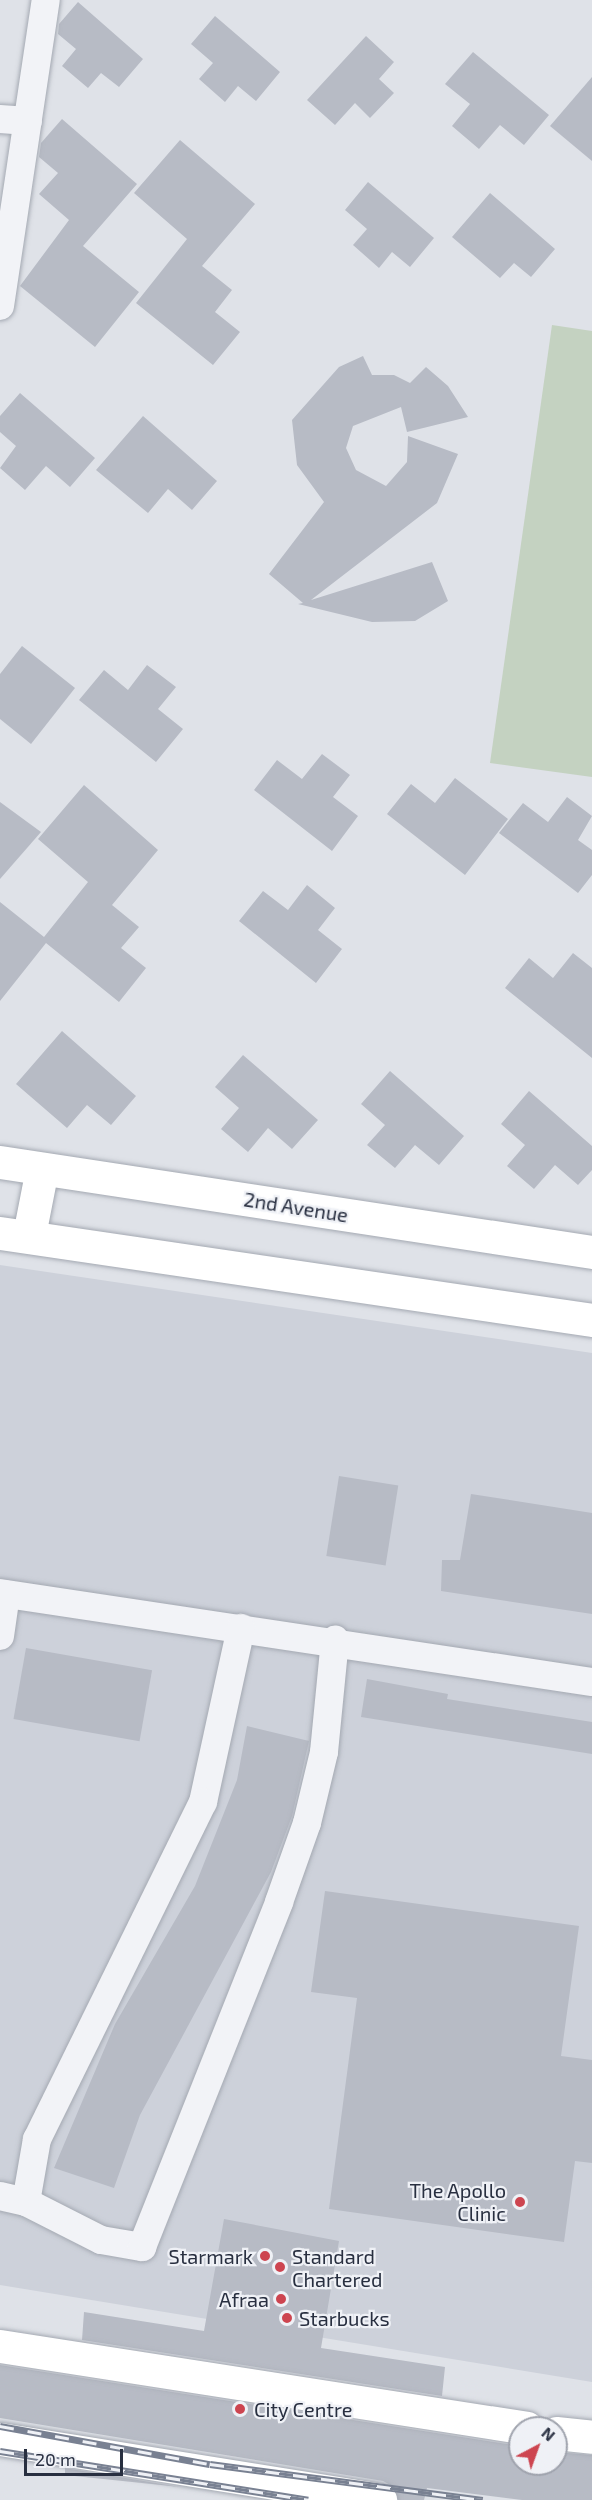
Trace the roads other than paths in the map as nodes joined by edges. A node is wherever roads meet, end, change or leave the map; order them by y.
1 (46, 0) edge
2 (14, 120) edge
3 (0, 306) edge
4 (0, 1162) edge
5 (42, 1169) junction
6 (14, 1234) edge
7 (592, 1252) edge
8 (592, 1320) edge
9 (3, 1593) edge
10 (242, 1628) junction
11 (0, 1636) edge
12 (335, 1640) junction
13 (592, 1682) edge
14 (13, 2199) edge
15 (0, 2346) edge
16 (508, 2425) edge
17 (568, 2434) edge
18 (592, 2437) edge
19 (0, 2439) edge
20 (380, 2500) edge

1 - 2 street
2 - 3 street
4 - 5 street, 2nd Avenue
5 - 6 street
5 - 7 street, 2nd Avenue
6 - 8 street
9 - 10 street
9 - 11 street
10 - 12 street
10 - 14 street
12 - 13 street
12 - 14 street
15 - 16 street
17 - 18 street
19 - 20 street

